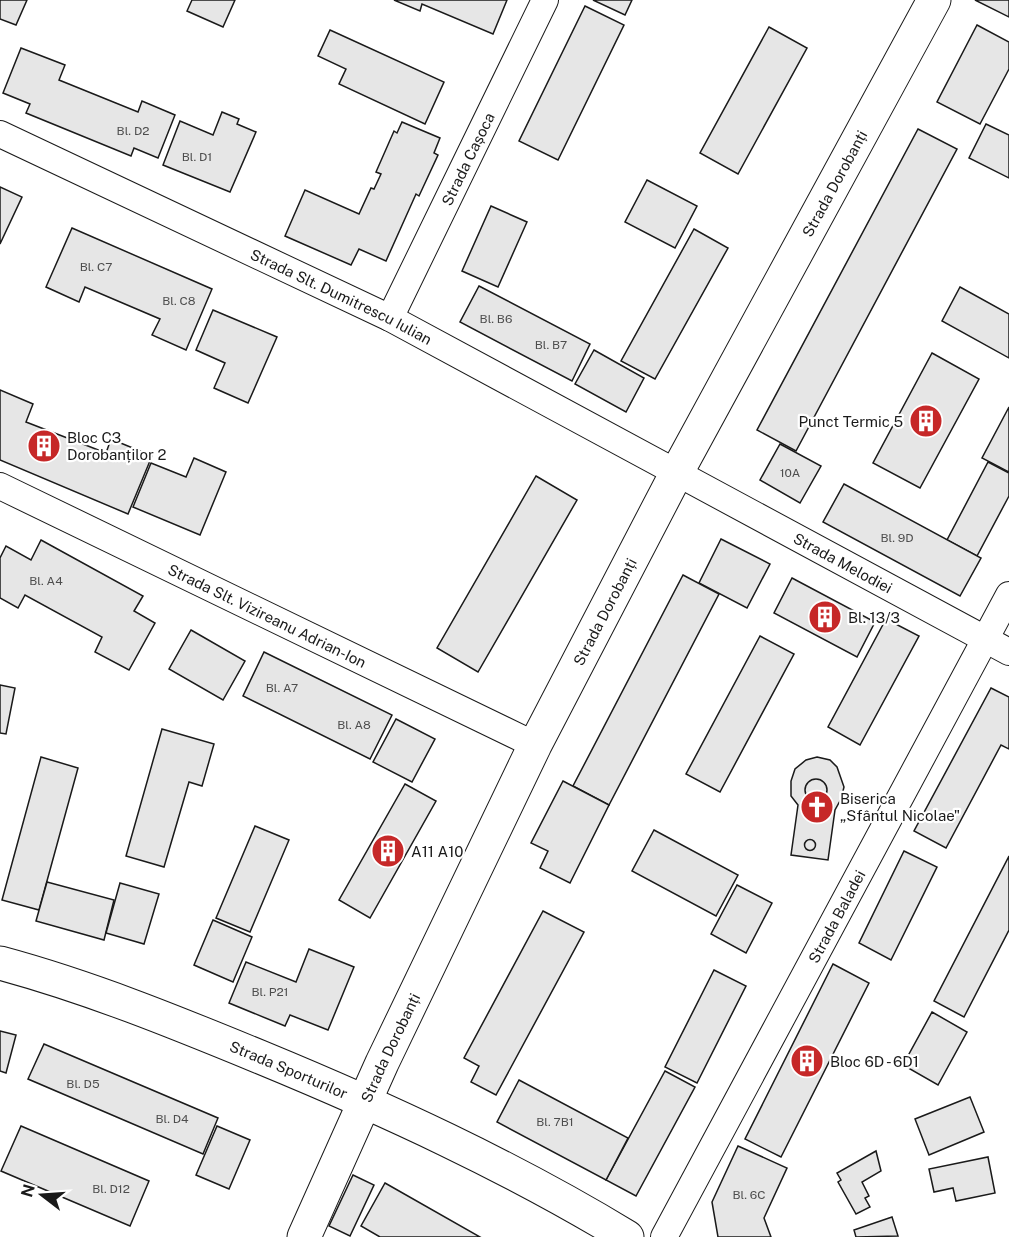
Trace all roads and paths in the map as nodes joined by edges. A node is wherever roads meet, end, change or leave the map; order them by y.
1 (545, 0) edge
2 (933, 0) edge
3 (0, 134) edge
4 (390, 318) junction
5 (676, 474) junction
6 (0, 486) edge
7 (1009, 596) edge
8 (986, 639) junction
9 (1009, 652) edge
10 (535, 745) junction
11 (0, 963) edge
12 (365, 1101) junction
13 (304, 1237) edge
14 (627, 1237) edge
15 (664, 1237) edge

1 - 4 street, Strada Cașoca
2 - 5 main road, Strada Dorobanți
3 - 4 street, Strada Slt. Dumitrescu Iulian
4 - 5 street, Strada Slt. Dumitrescu Iulian
5 - 8 street, Strada Melodiei
5 - 10 main road, Strada Dorobanți
6 - 10 street, Strada Slt. Vizireanu Adrian-Ion
7 - 8 street, Strada Baladei
8 - 9 street, Strada Melodiei
8 - 15 street, Strada Baladei
10 - 12 main road, Strada Dorobanți
11 - 12 main road, Strada Sporturilor
12 - 13 main road, Strada Dorobanți
12 - 14 main road, Strada Sporturilor

